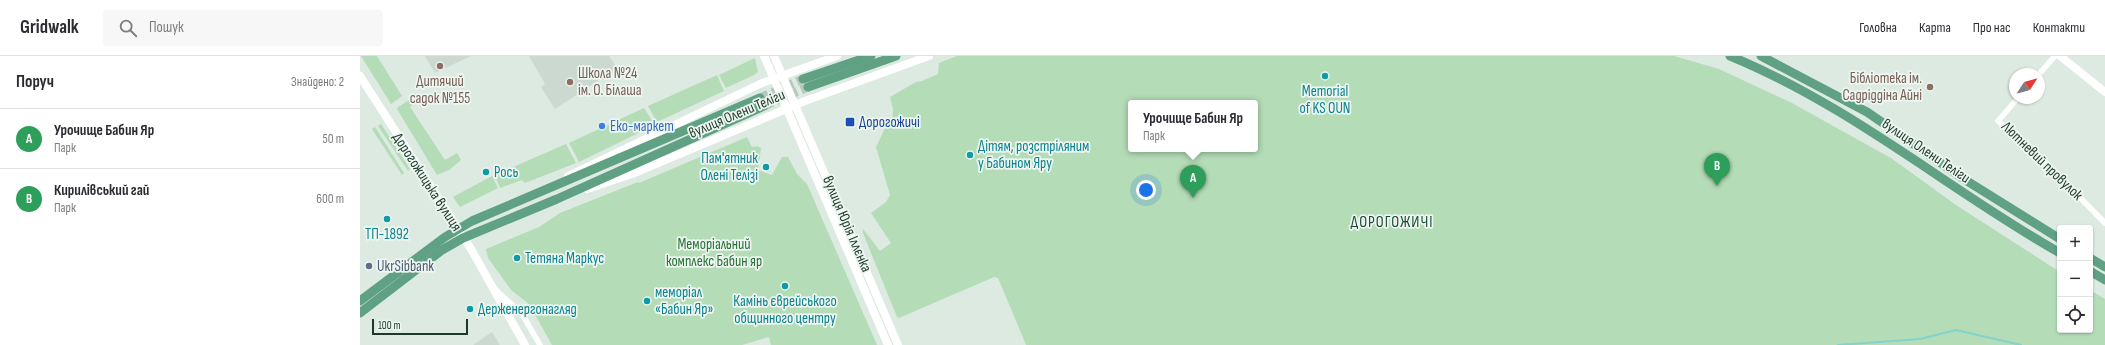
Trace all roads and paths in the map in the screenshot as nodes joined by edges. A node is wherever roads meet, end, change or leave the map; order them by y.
1 (764, 56) edge
2 (774, 56) edge
3 (837, 56) edge
4 (871, 56) edge
5 (896, 56) edge
6 (929, 56) edge
7 (1730, 56) edge
8 (1761, 56) edge
9 (2055, 56) edge
10 (2060, 56) edge
11 (2069, 59) edge
12 (2044, 68) edge
13 (783, 75) junction
14 (360, 76) edge
15 (774, 78) junction
16 (2105, 92) edge
17 (796, 104) junction
18 (2013, 104) edge
19 (788, 107) junction
20 (551, 185) junction
21 (557, 199) junction
22 (2105, 223) edge
23 (457, 228) junction
24 (2057, 237) edge
25 (463, 238) junction
26 (2057, 251) edge
27 (2093, 260) edge
28 (2105, 267) edge
29 (2093, 273) edge
30 (2105, 280) edge
31 (494, 288) junction
32 (360, 302) edge
33 (360, 313) edge
34 (525, 345) edge
35 (540, 345) edge
36 (888, 345) edge
37 (898, 345) edge

1 - 15 main road, вулиця Юрія Іллєнка
2 - 13 main road, вулиця Юрія Іллєнка
3 - 13 main road, вулиця Олени Теліги
4 - 5 main road
6 - 17 main road, вулиця Олени Теліги
7 - 26 main road, вулиця Олени Теліги
8 - 24 main road, вулиця Олени Теліги
9 - 12 street
10 - 11 main road
11 - 16 main road
13 - 15 main road, вулиця Олени Теліги
13 - 17 main road, вулиця Юрія Іллєнка
14 - 23 main road, Дорогожицька вулиця
15 - 19 main road, вулиця Юрія Іллєнка
15 - 20 main road, вулиця Олени Теліги
17 - 19 main road, вулиця Олени Теліги
17 - 37 main road, вулиця Юрія Іллєнка
18 - 22 street, Лютневий провулок
19 - 21 main road, вулиця Олени Теліги
19 - 36 main road, вулиця Юрія Іллєнка
20 - 21 main road, вулиця Олени Теліги
20 - 23 main road, вулиця Олени Теліги
21 - 25 main road, вулиця Олени Теліги
23 - 25 main road, Дорогожицька вулиця
23 - 32 main road, вулиця Олени Теліги
25 - 31 main road, Дорогожицька вулиця
25 - 33 main road, вулиця Олени Теліги
27 - 28 main road
29 - 30 main road
31 - 34 main road, Дорогожицька вулиця
31 - 35 street, Дорогожицька вулиця

